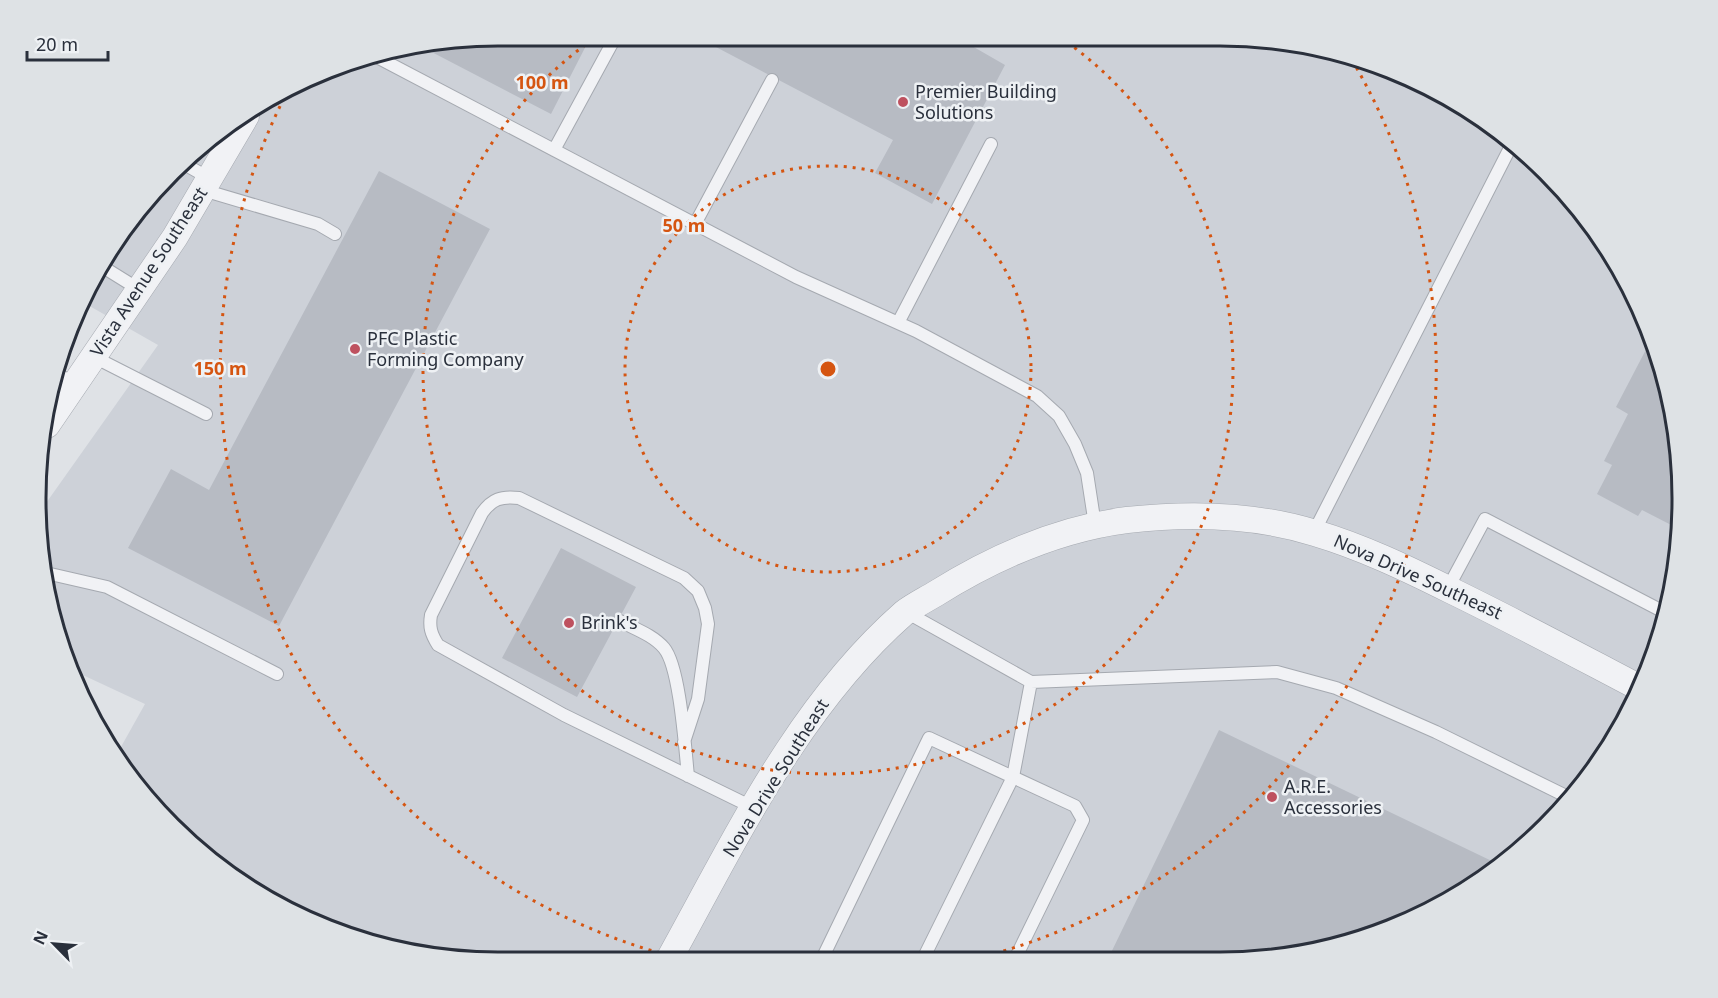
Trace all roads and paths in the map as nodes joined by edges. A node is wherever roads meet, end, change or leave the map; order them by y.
1 (610, 46) edge
2 (390, 60) edge
3 (772, 80) dead end
4 (238, 130) edge
5 (991, 144) dead end
6 (554, 150) junction
7 (1508, 152) edge
8 (190, 169) edge
9 (206, 184) junction
10 (696, 224) junction
11 (335, 234) dead end
12 (109, 270) edge
13 (140, 290) junction
14 (898, 323) junction
15 (94, 357) junction
16 (65, 379) edge
17 (59, 394) edge
18 (206, 414) dead end
19 (1095, 525) junction
20 (1314, 532) junction
21 (53, 575) edge
22 (1448, 588) junction
23 (1658, 609) edge
24 (906, 612) junction
25 (620, 621) dead end
26 (277, 674) dead end
27 (1031, 681) junction
28 (1632, 684) edge
29 (684, 742) junction
30 (688, 776) junction
31 (1013, 777) junction
32 (1562, 794) edge
33 (754, 808) junction
34 (673, 952) edge
35 (825, 952) edge
36 (926, 952) edge
37 (1018, 952) edge

1 - 6 lane
2 - 6 lane
3 - 10 lane
4 - 9 street, Vista Avenue Southeast
5 - 14 lane
6 - 10 lane
7 - 20 lane
8 - 9 lane
9 - 11 lane
9 - 13 street, Vista Avenue Southeast
10 - 14 lane
12 - 13 lane
13 - 15 street, Vista Avenue Southeast
14 - 19 lane
15 - 16 street, Vista Avenue Southeast
15 - 18 lane
16 - 17 street, Vista Avenue Southeast
19 - 20 street, Nova Drive Southeast
19 - 24 street, Nova Drive Southeast
20 - 22 street, Nova Drive Southeast
21 - 26 lane
22 - 23 lane
22 - 28 street, Nova Drive Southeast
24 - 27 lane
24 - 33 street, Nova Drive Southeast
25 - 29 lane
27 - 31 lane
27 - 32 lane
29 - 30 lane
29 - 30 lane
30 - 33 lane
31 - 35 lane
31 - 36 lane
31 - 37 lane
33 - 34 street, Nova Drive Southeast

